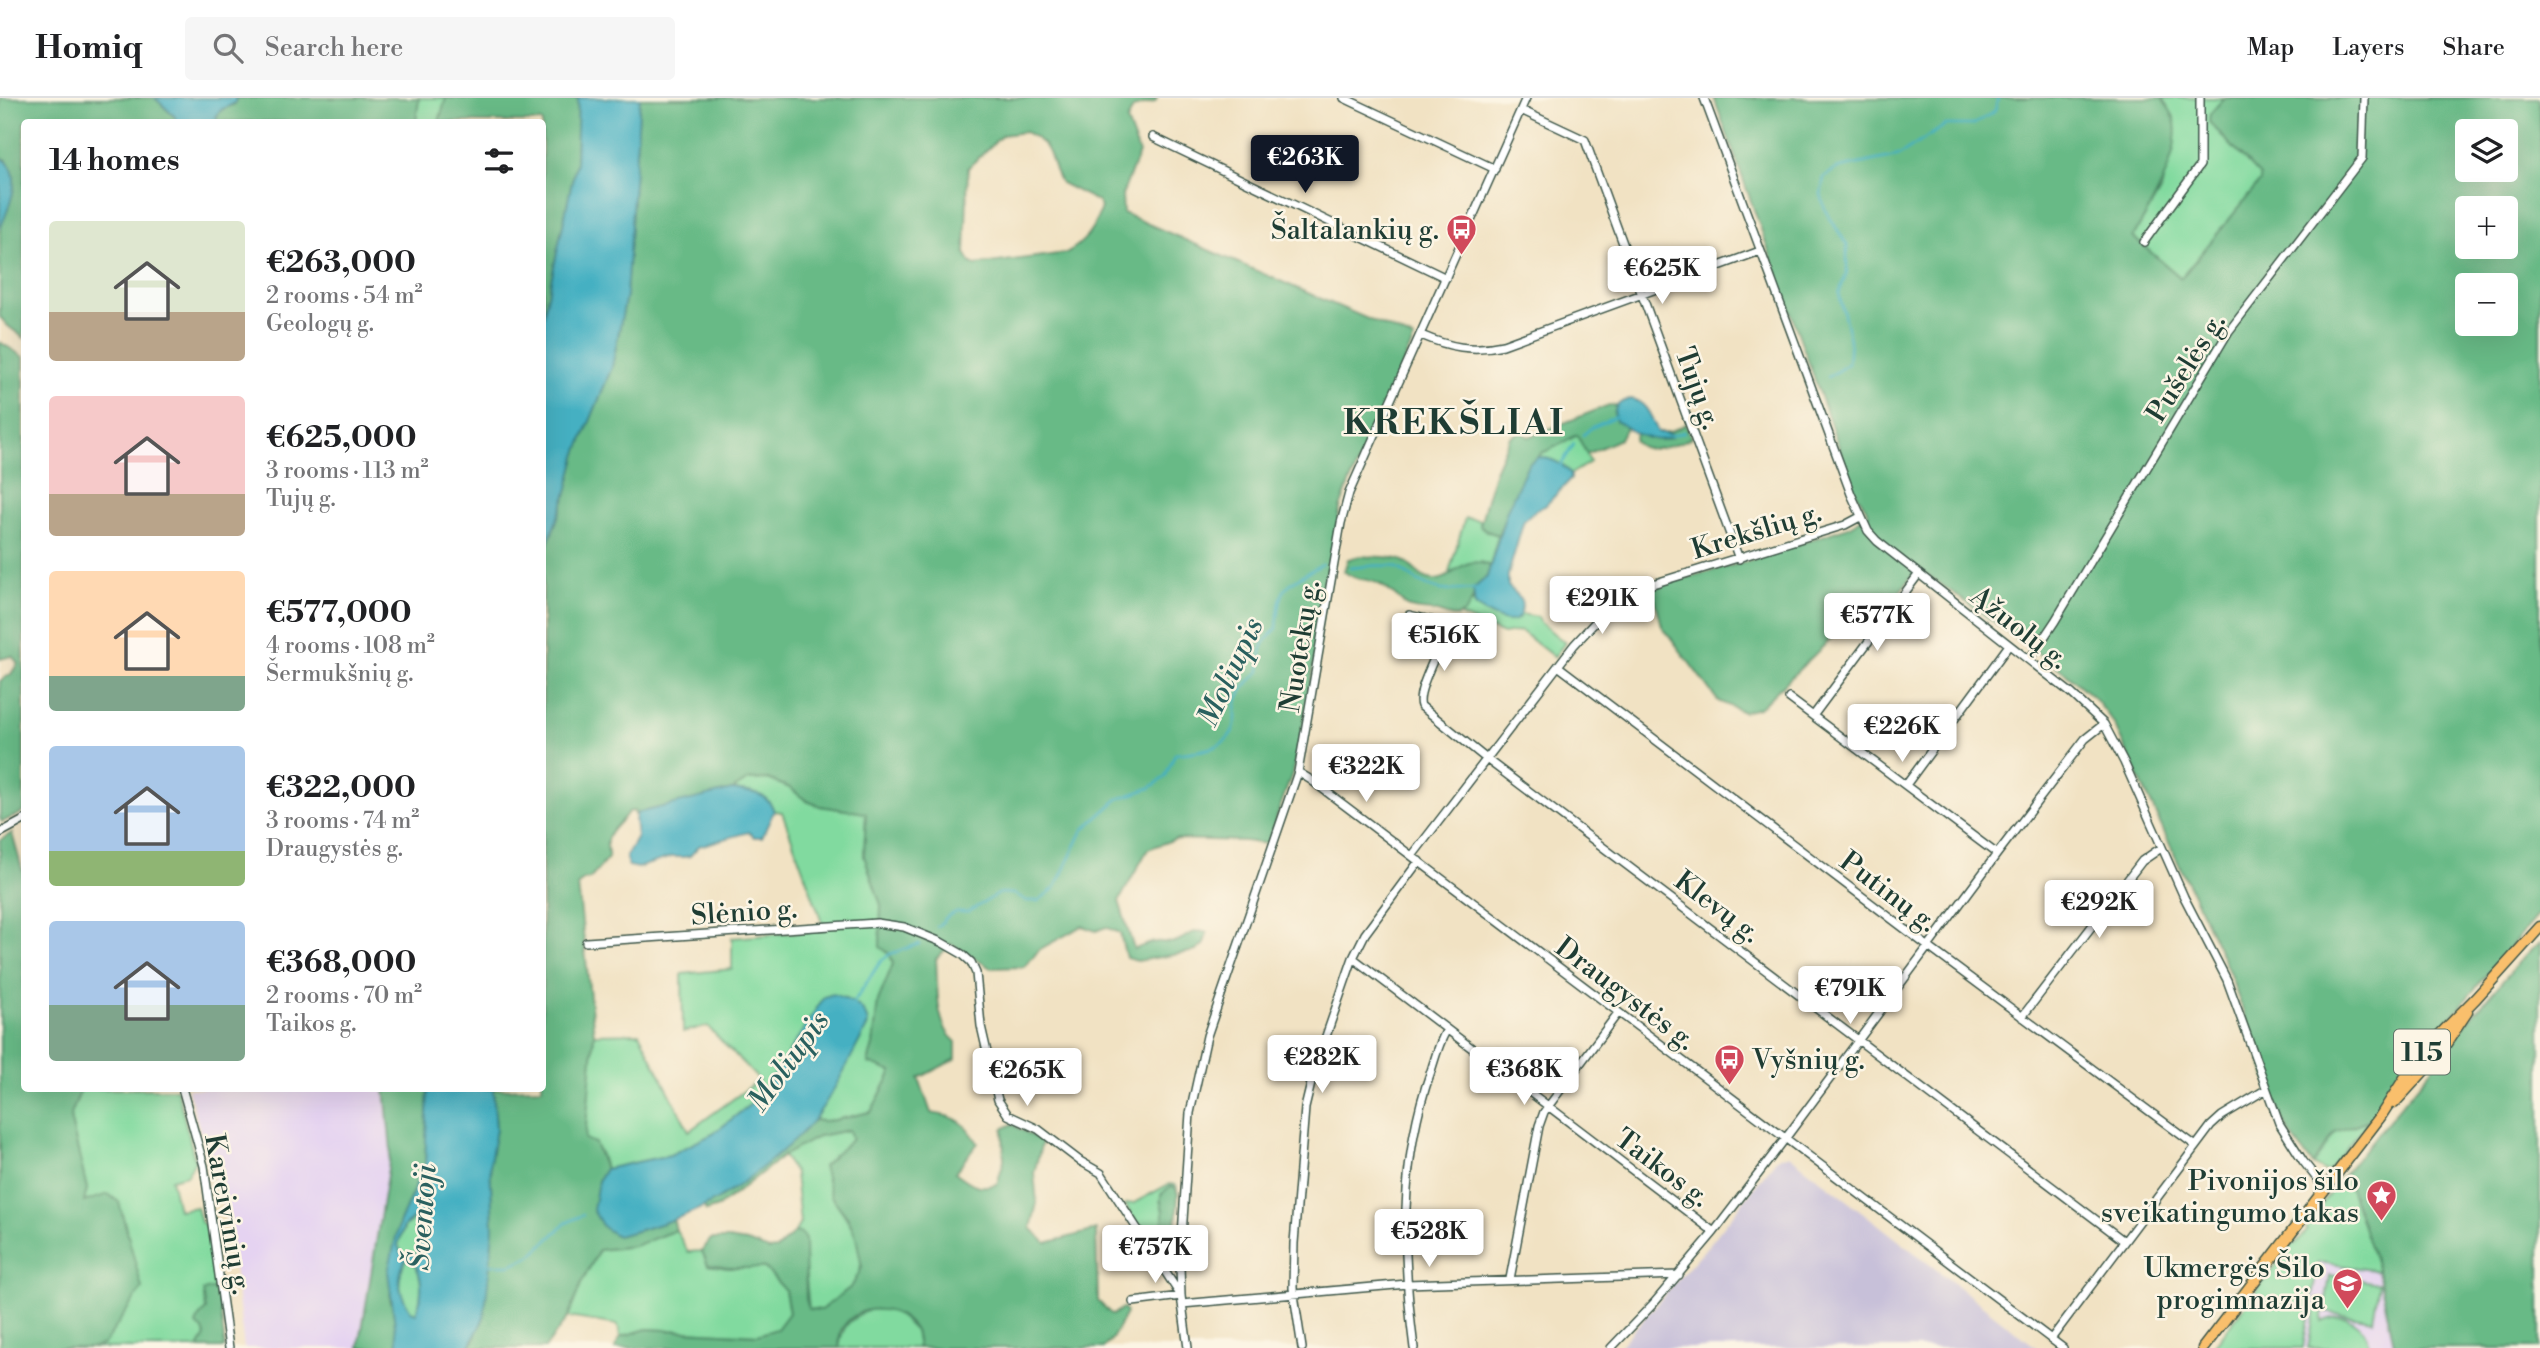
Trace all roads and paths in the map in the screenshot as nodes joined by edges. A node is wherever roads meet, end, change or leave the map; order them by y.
1 (1344, 98) edge
2 (1526, 98) edge
3 (1704, 98) edge
4 (2200, 98) edge
5 (2364, 98) edge
6 (1521, 110) junction
7 (1153, 137) dead end
8 (1495, 169) junction
9 (2144, 242) dead end
10 (1760, 251) junction
11 (1446, 278) junction
12 (1642, 292) junction
13 (1421, 335) junction
14 (1860, 517) junction
15 (1739, 559) junction
16 (1918, 575) junction
17 (1409, 615) dead end
18 (2009, 645) junction
19 (2029, 660) junction
20 (1558, 666) junction
21 (1790, 698) dead end
22 (1813, 716) junction
23 (2104, 724) junction
24 (1486, 759) junction
25 (1298, 772) junction
26 (1906, 785) junction
27 (21, 822) edge
28 (0, 834) edge
29 (2161, 848) junction
30 (1997, 854) junction
31 (1415, 859) junction
32 (2540, 927) edge
33 (586, 942) dead end
34 (1928, 947) junction
35 (1353, 958) junction
36 (1618, 1013) junction
37 (2022, 1017) junction
38 (1446, 1031) junction
39 (1858, 1038) junction
40 (2266, 1090) junction
41 (183, 1092) edge
42 (1547, 1107) junction
43 (1785, 1139) junction
44 (2196, 1146) junction
45 (2325, 1189) junction
46 (1714, 1231) junction
47 (2124, 1241) junction
48 (1679, 1275) junction
49 (1510, 1279) junction
50 (1407, 1284) junction
51 (1294, 1293) junction
52 (1181, 1300) junction
53 (1133, 1302) dead end
54 (2051, 1339) junction
55 (229, 1348) edge
56 (1188, 1348) edge
57 (1302, 1348) edge
58 (1415, 1348) edge
59 (1611, 1348) edge
60 (2063, 1348) edge
61 (2203, 1348) edge

1 - 8 street
2 - 6 street, Nuotekų g.
3 - 10 street, Ąžuolų g.
4 - 9 street
5 - 19 street, Pušelės g.
6 - 8 street, Nuotekų g.
6 - 12 street, Tujų g.
7 - 11 street
8 - 11 street, Nuotekų g.
10 - 12 street
10 - 14 street, Ąžuolų g.
11 - 13 street, Nuotekų g.
12 - 13 street
12 - 15 street, Tujų g.
13 - 25 street, Nuotekų g.
14 - 15 street, Krekšlių g.
14 - 16 street, Ąžuolų g.
15 - 20 street, Krekšlių g.
16 - 18 street, Ąžuolų g.
16 - 22 street
17 - 24 street, Klevų g.
18 - 19 street, Ąžuolų g.
18 - 26 street
19 - 23 street, Ąžuolų g.
20 - 24 street, Krekšlių g.
20 - 34 street, Putinų g.
21 - 22 street
22 - 26 street
23 - 29 street, Ąžuolų g.
23 - 30 street
24 - 31 street, Krekšlių g.
24 - 39 street, Klevų g.
25 - 31 street, Draugystės g.
25 - 52 street, Nuotekų g.
26 - 30 street
27 - 28 street
29 - 37 street
29 - 40 street, Ąžuolų g.
30 - 34 street
31 - 35 street, Krekšlių g.
31 - 36 street, Draugystės g.
32 - 45 main road, 115
33 - 52 street, Slėnio g.
34 - 37 street, Putinų g.
34 - 39 street
35 - 38 street, Taikos g.
35 - 51 street, Krekšlių g.
36 - 42 street
36 - 43 street, Draugystės g.
37 - 44 street, Putinų g.
38 - 42 street, Taikos g.
38 - 50 street
39 - 43 street
39 - 47 street, Klevų g.
40 - 44 street
40 - 45 street, Ąžuolų g.
41 - 55 street, Kareivinių g.
42 - 46 street, Taikos g.
42 - 49 street
43 - 46 street
43 - 54 street, Draugystės g.
44 - 47 street
45 - 61 main road, 115
46 - 48 street
47 - 54 street
48 - 49 street
48 - 59 street
49 - 50 street
50 - 51 street
50 - 58 street
51 - 52 street
51 - 57 street, Krekšlių g.
52 - 53 street
52 - 56 street, Nuotekų g.
54 - 60 street, Draugystės g.

